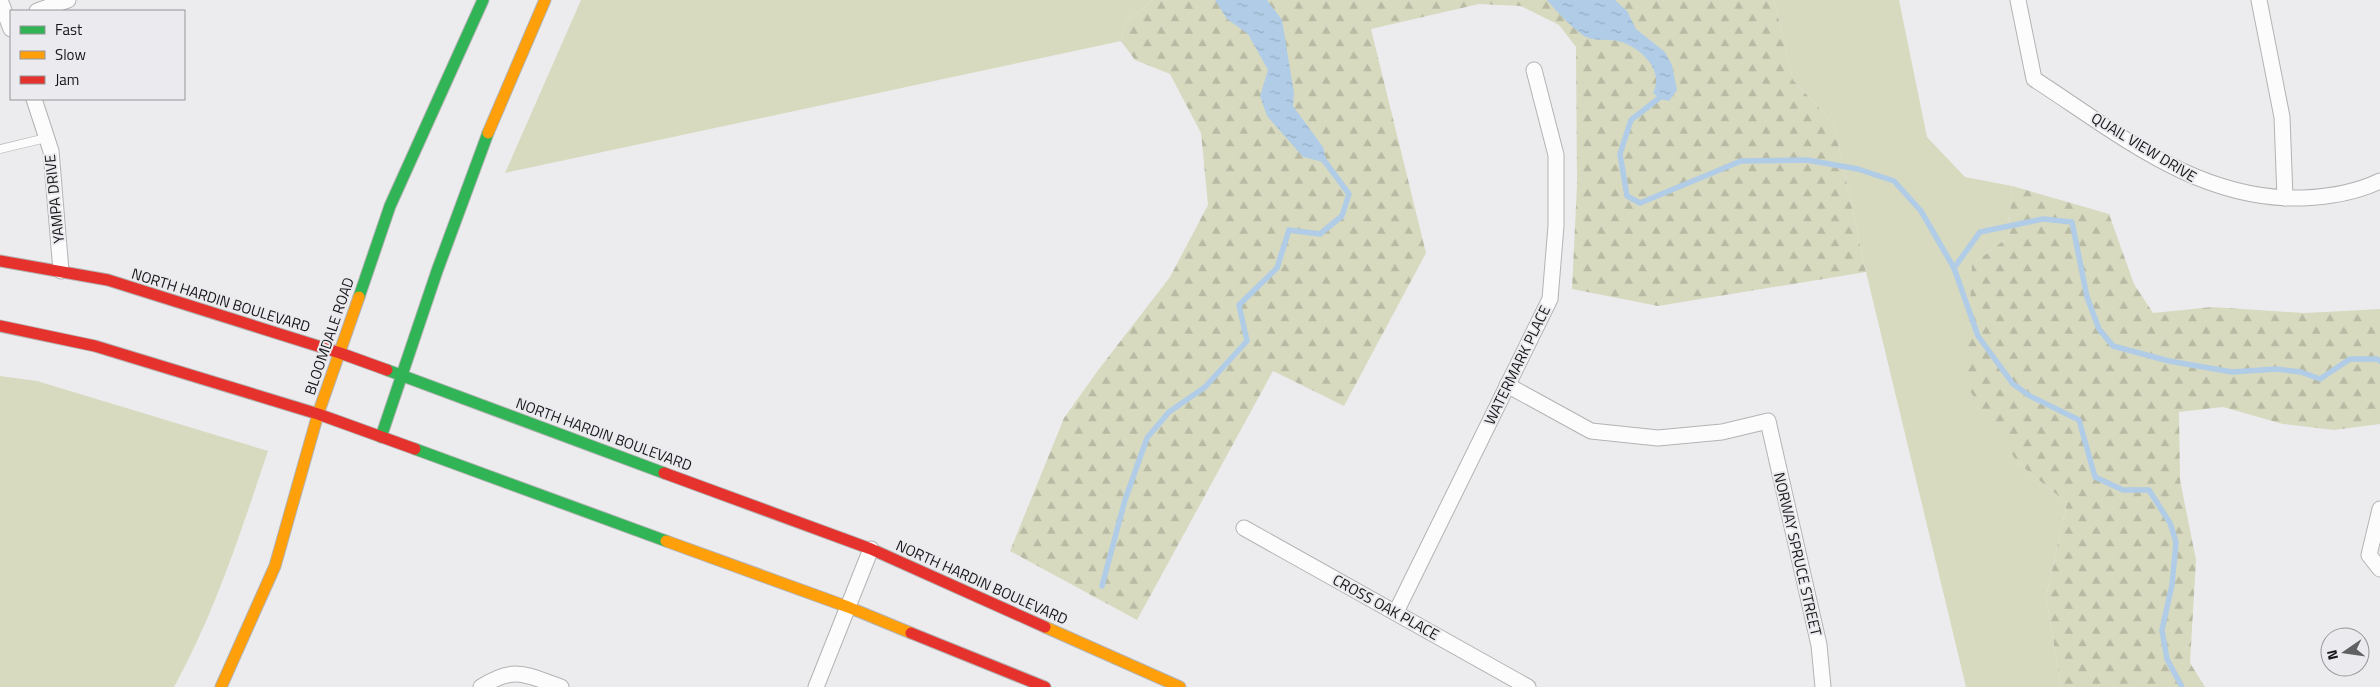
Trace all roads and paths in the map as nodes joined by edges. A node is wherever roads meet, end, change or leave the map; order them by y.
1 (0, 0) edge
2 (68, 0) edge
3 (483, 0) edge
4 (545, 0) edge
5 (2018, 0) edge
6 (2259, 0) edge
7 (40, 10) edge
8 (8, 24) edge
9 (1534, 70) dead end
10 (34, 100) edge
11 (46, 138) junction
12 (0, 149) edge
13 (2380, 181) edge
14 (2285, 198) junction
15 (0, 261) edge
16 (61, 271) junction
17 (0, 326) edge
18 (340, 353) junction
19 (402, 375) junction
20 (1508, 385) junction
21 (318, 414) junction
22 (381, 437) junction
23 (2380, 509) edge
24 (1244, 528) dead end
25 (871, 549) junction
26 (2380, 569) edge
27 (848, 607) junction
28 (1396, 612) junction
29 (221, 687) edge
30 (481, 687) edge
31 (561, 687) edge
32 (816, 687) edge
33 (1045, 687) edge
34 (1180, 687) edge
35 (1528, 687) edge
36 (1823, 687) edge

1 - 8 street
2 - 7 street
3 - 18 street, BLOOMDALE ROAD
4 - 19 street
5 - 14 street, QUAIL VIEW DRIVE
6 - 14 street
9 - 20 street, WATERMARK PLACE
10 - 11 street, YAMPA DRIVE
11 - 12 lane
11 - 16 street, YAMPA DRIVE
13 - 14 street, QUAIL VIEW DRIVE
15 - 16 street, NORTH HARDIN BOULEVARD
16 - 18 street, NORTH HARDIN BOULEVARD
17 - 21 street
18 - 19 street, NORTH HARDIN BOULEVARD
18 - 21 street, BLOOMDALE ROAD
19 - 22 street
19 - 25 street, NORTH HARDIN BOULEVARD
20 - 28 street, WATERMARK PLACE
20 - 36 street, NORWAY SPRUCE STREET
21 - 22 street
21 - 29 street, BLOOMDALE ROAD
22 - 27 street
23 - 26 street
24 - 28 street, CROSS OAK PLACE
25 - 27 street
25 - 34 street, NORTH HARDIN BOULEVARD
27 - 32 street
27 - 33 street
28 - 35 street, CROSS OAK PLACE
30 - 31 street

